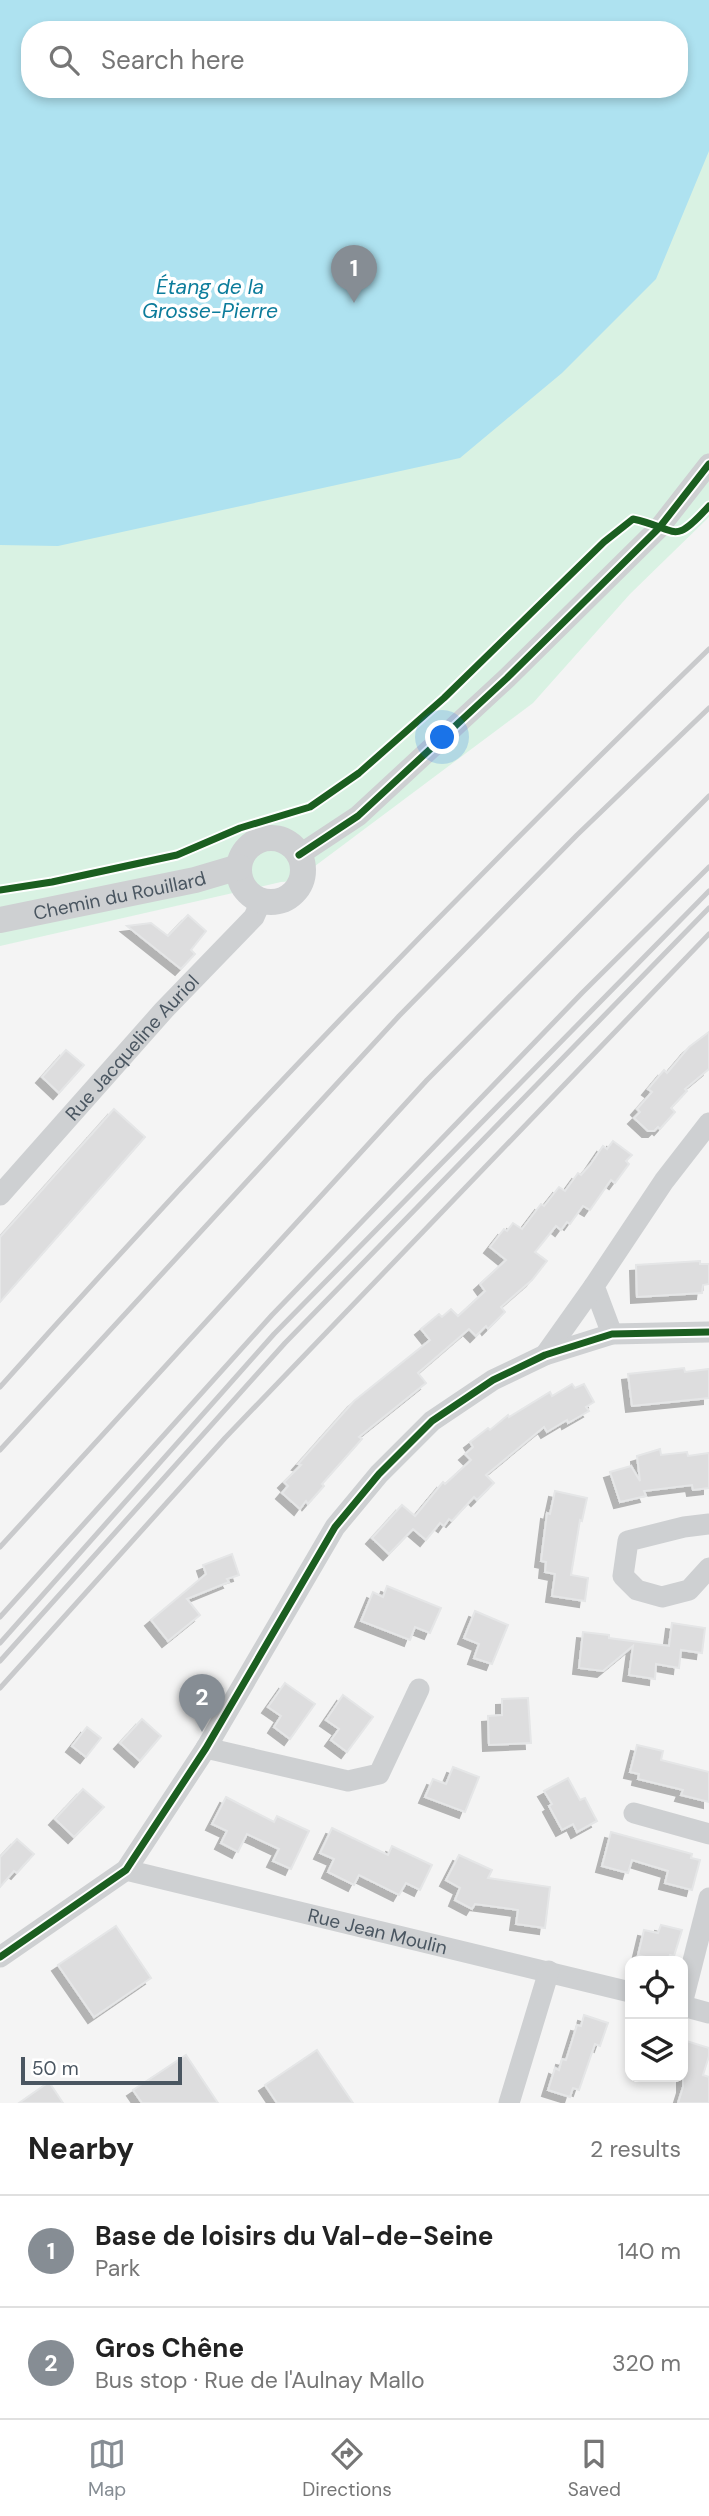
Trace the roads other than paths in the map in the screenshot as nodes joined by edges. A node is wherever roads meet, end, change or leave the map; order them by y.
1 (709, 464) edge
2 (299, 855) junction
3 (239, 867) junction
4 (261, 901) junction
5 (0, 920) edge
6 (709, 1123) edge
7 (0, 1195) edge
8 (594, 1286) junction
9 (709, 1332) edge
10 (612, 1334) junction
11 (545, 1355) junction
12 (709, 1524) edge
13 (709, 1568) edge
14 (419, 1689) dead end
15 (206, 1748) junction
16 (634, 1812) dead end
17 (709, 1834) edge
18 (126, 1870) junction
19 (709, 1898) edge
20 (0, 1957) edge
21 (549, 1971) junction
22 (688, 1980) edge
23 (625, 1991) edge
24 (688, 2007) edge
25 (709, 2013) edge
26 (509, 2103) edge

1 - 2 street
2 - 3 street
2 - 4 street
3 - 4 street
3 - 5 street, Chemin du Rouillard
4 - 7 street, Rue Jacqueline Auriol
6 - 8 street
8 - 10 street
8 - 11 street
9 - 10 street
10 - 11 street
11 - 15 street
12 - 13 street
14 - 15 street
15 - 18 street
16 - 17 street
18 - 20 street
18 - 21 street, Rue Jean Moulin
19 - 22 street
21 - 23 street, Rue Jean Moulin
21 - 26 street
24 - 25 street

